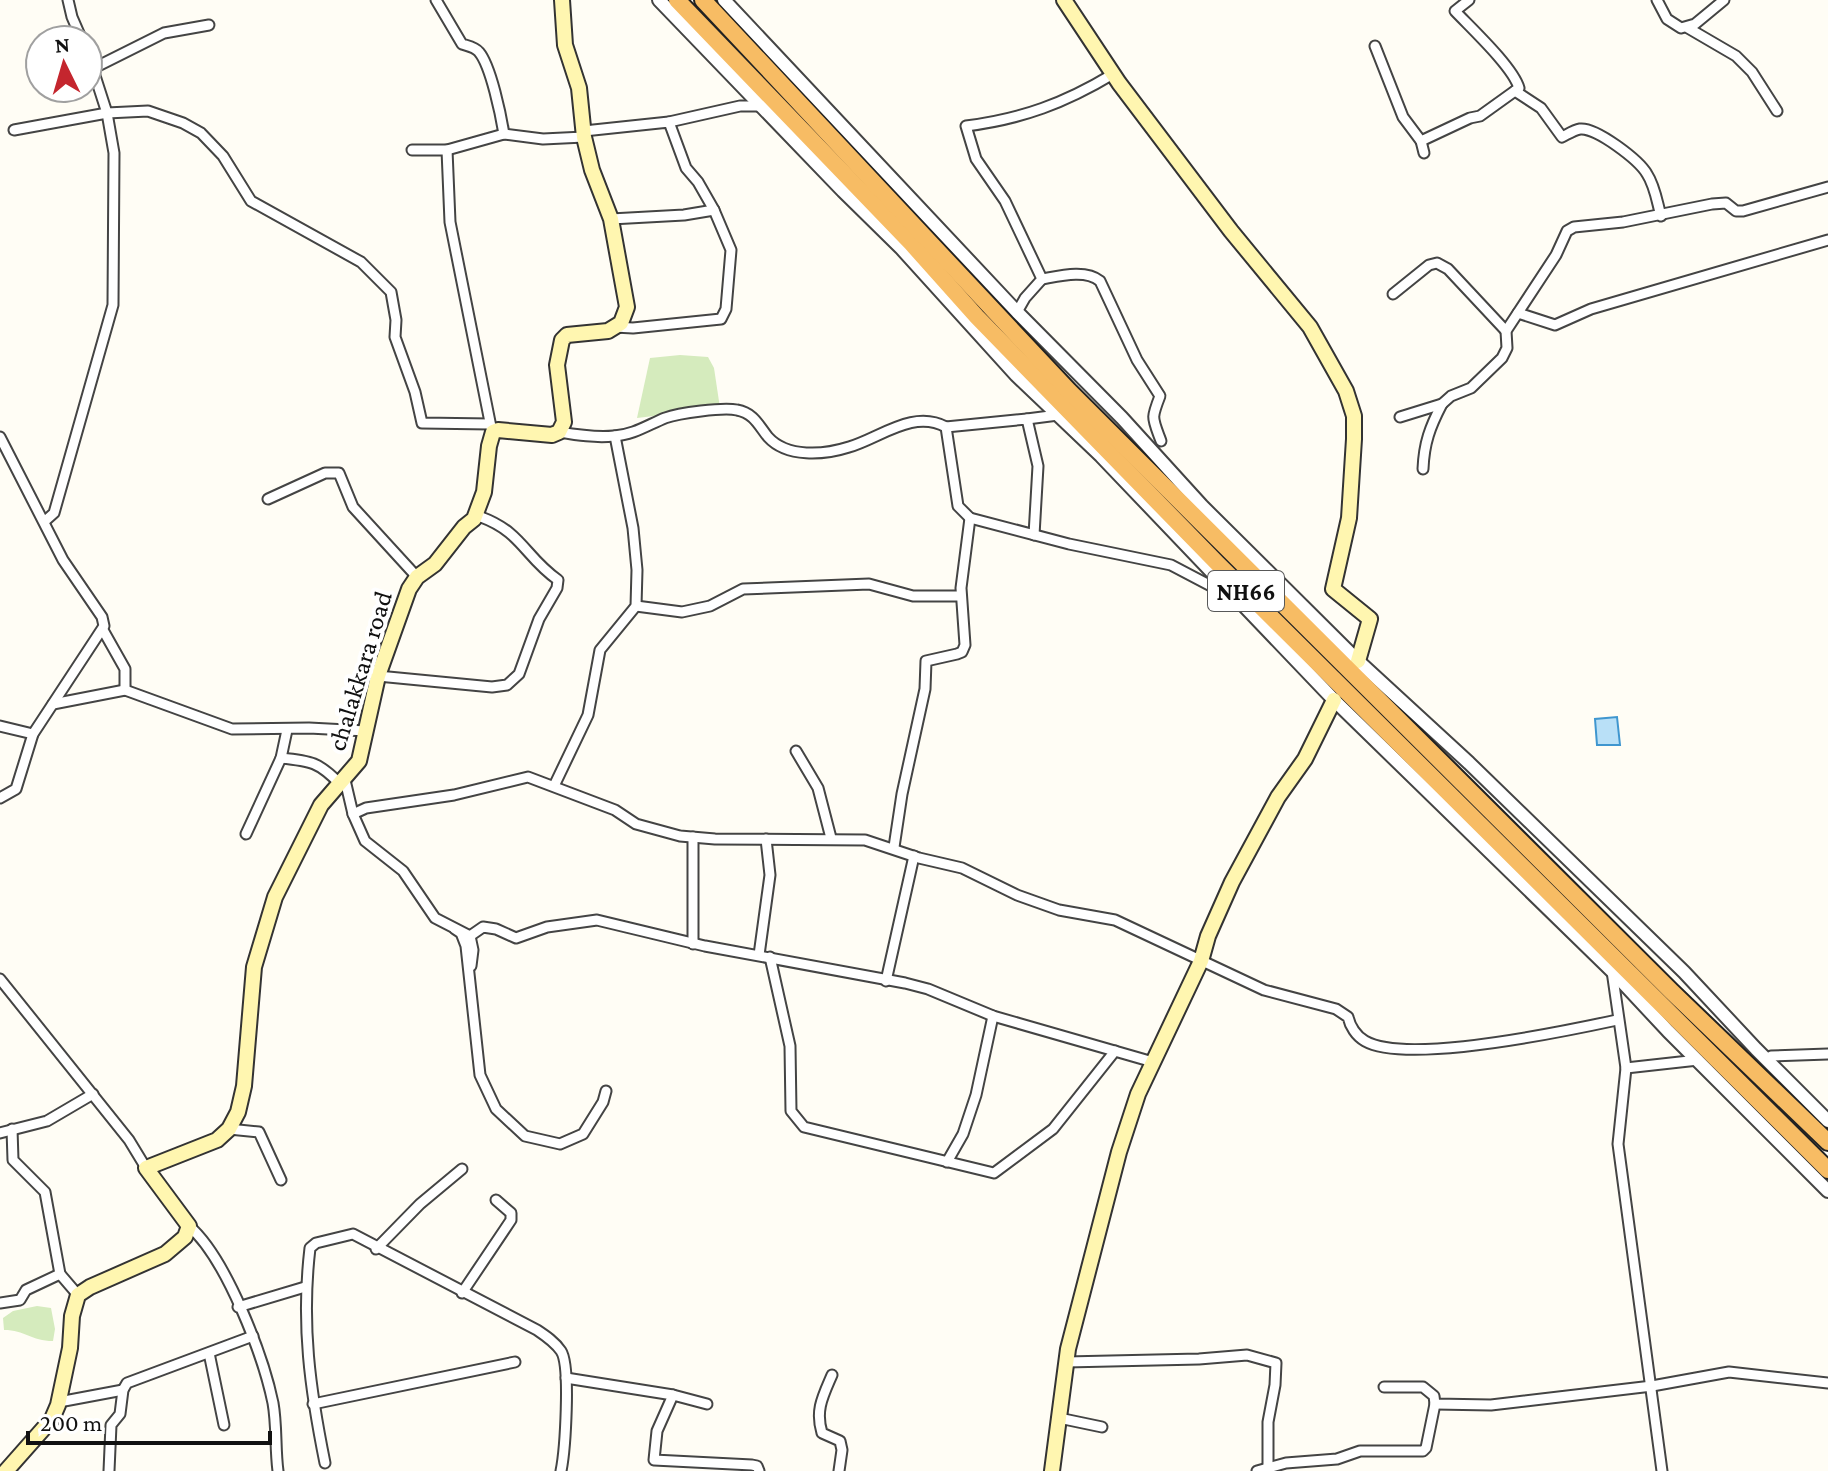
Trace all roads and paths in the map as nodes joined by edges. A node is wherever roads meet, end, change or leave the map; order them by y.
1 (68, 0) edge
2 (436, 0) edge
3 (562, 0) edge
4 (659, 0) edge
5 (677, 0) edge
6 (703, 0) edge
7 (724, 0) edge
8 (1064, 0) edge
9 (1469, 0) edge
10 (1657, 0) edge
11 (1724, 0) edge
12 (75, 24) edge
13 (209, 25) dead end
14 (1683, 31) junction
15 (1375, 46) dead end
16 (104, 63) edge
17 (1113, 74) junction
18 (1515, 91) junction
19 (104, 103) edge
20 (760, 106) junction
21 (1777, 111) dead end
22 (107, 113) junction
23 (669, 122) junction
24 (14, 130) dead end
25 (504, 134) junction
26 (584, 134) junction
27 (1421, 141) junction
28 (412, 150) dead end
29 (447, 150) junction
30 (1424, 153) dead end
31 (1828, 187) edge
32 (714, 210) junction
33 (1661, 216) junction
34 (611, 219) junction
35 (1828, 240) edge
36 (1042, 279) junction
37 (1393, 294) dead end
38 (1017, 312) junction
39 (1518, 313) junction
40 (615, 327) junction
41 (1506, 331) junction
42 (1442, 404) junction
43 (1058, 415) junction
44 (1400, 417) dead end
45 (1027, 419) junction
46 (493, 427) junction
47 (946, 427) junction
48 (559, 432) junction
49 (615, 436) junction
50 (0, 437) edge
51 (1161, 441) dead end
52 (1423, 469) dead end
53 (268, 499) dead end
54 (970, 518) junction
55 (474, 519) junction
56 (45, 521) junction
57 (1034, 535) junction
58 (417, 577) junction
59 (961, 596) junction
60 (1236, 599) junction
61 (636, 606) junction
62 (103, 630) junction
63 (1358, 661) junction
64 (378, 676) junction
65 (125, 690) junction
66 (1334, 700) junction
67 (53, 704) junction
68 (0, 726) edge
69 (287, 730) junction
70 (366, 731) junction
71 (33, 734) junction
72 (796, 751) dead end
73 (281, 758) junction
74 (342, 782) junction
75 (554, 786) junction
76 (0, 798) edge
77 (353, 814) junction
78 (246, 834) dead end
79 (693, 837) junction
80 (831, 838) junction
81 (766, 839) junction
82 (894, 847) junction
83 (914, 856) junction
84 (455, 929) junction
85 (470, 936) junction
86 (693, 944) junction
87 (764, 956) junction
88 (1201, 961) junction
89 (471, 971) junction
90 (1612, 971) junction
91 (0, 979) edge
92 (886, 981) junction
93 (993, 1016) junction
94 (1617, 1020) junction
95 (1115, 1051) junction
96 (1828, 1054) edge
97 (1771, 1056) dead end
98 (1698, 1060) junction
99 (1153, 1062) junction
100 (1626, 1068) junction
101 (606, 1091) dead end
102 (93, 1094) junction
103 (1828, 1121) edge
104 (12, 1129) junction
105 (229, 1129) junction
106 (0, 1133) edge
107 (1828, 1142) edge
108 (947, 1162) junction
109 (146, 1168) junction
110 (462, 1169) dead end
111 (1828, 1170) edge
112 (281, 1180) dead end
113 (1828, 1191) edge
114 (496, 1200) dead end
115 (189, 1226) junction
116 (376, 1249) junction
117 (60, 1274) junction
118 (305, 1287) junction
119 (462, 1293) junction
120 (78, 1295) junction
121 (0, 1303) edge
122 (238, 1307) junction
123 (253, 1336) junction
124 (209, 1353) junction
125 (515, 1362) dead end
126 (1066, 1362) junction
127 (832, 1375) dead end
128 (566, 1378) junction
129 (1828, 1383) edge
130 (1652, 1386) junction
131 (1384, 1387) dead end
132 (123, 1390) junction
133 (673, 1395) junction
134 (59, 1402) junction
135 (313, 1404) junction
136 (707, 1404) dead end
137 (1435, 1404) junction
138 (1059, 1418) junction
139 (224, 1425) dead end
140 (1102, 1427) dead end
141 (325, 1463) dead end
142 (1268, 1467) junction
143 (6, 1471) edge
144 (109, 1471) edge
145 (278, 1471) edge
146 (561, 1471) edge
147 (759, 1471) edge
148 (839, 1471) edge
149 (1052, 1471) edge
150 (1257, 1471) edge
151 (1662, 1471) edge

1 - 12 street
2 - 25 street
3 - 26 main road
4 - 20 street
5 - 111 highway, NH66
6 - 107 highway, NH66
7 - 38 street
8 - 17 main road
9 - 18 street
10 - 14 street
11 - 14 street
13 - 16 street
14 - 21 street
15 - 27 street
17 - 36 street
17 - 63 main road
18 - 27 street
18 - 33 street
19 - 22 street
20 - 23 street
20 - 43 street
22 - 24 street
22 - 46 street
22 - 56 street
23 - 26 street
23 - 32 street
25 - 26 street
25 - 29 street
26 - 34 main road
27 - 30 street
28 - 29 street
29 - 46 street
31 - 33 street
32 - 34 street
32 - 40 street
33 - 39 street
34 - 40 main road
35 - 39 street
36 - 38 street
36 - 51 street
37 - 41 street
38 - 63 street
39 - 41 street
40 - 48 main road
41 - 42 street
42 - 44 street
42 - 52 street
43 - 45 street
43 - 60 street
45 - 47 street
45 - 57 street
46 - 48 main road
46 - 55 main road, chalakkara road
47 - 49 street
47 - 54 street
48 - 49 street
49 - 61 street
50 - 56 street
53 - 58 street
54 - 57 street
54 - 59 street
55 - 58 main road, chalakkara road
55 - 64 street
56 - 62 street
57 - 60 street
58 - 64 main road, chalakkara road
59 - 61 street
59 - 82 street
60 - 66 street
61 - 75 street
62 - 65 street
62 - 67 street
63 - 103 street
64 - 70 main road, chalakkara road
65 - 67 street
65 - 69 street
66 - 88 main road
66 - 90 street
67 - 71 street
68 - 71 street
69 - 70 street
69 - 73 street
70 - 74 main road, chalakkara road
71 - 76 street
72 - 80 street
73 - 74 street
73 - 78 street
74 - 77 street
74 - 105 main road, chalakkara road
75 - 77 street
75 - 79 street
77 - 84 street
79 - 81 street
79 - 86 street
80 - 81 street
80 - 82 street
81 - 87 street
82 - 83 street
83 - 88 street
83 - 92 street
84 - 85 street
84 - 89 street
85 - 86 street
85 - 89 street
86 - 87 street
87 - 92 street
87 - 108 street
88 - 94 street
88 - 99 main road
89 - 101 street
90 - 94 street
90 - 98 street
91 - 102 street
92 - 93 street
93 - 95 street
93 - 108 street
94 - 100 street
95 - 99 street
95 - 108 street
96 - 97 street
98 - 100 street
98 - 113 street
99 - 126 main road
100 - 130 street
102 - 104 street
102 - 109 street
104 - 106 street
104 - 117 street
105 - 109 main road
105 - 112 street
109 - 115 main road
110 - 116 street
114 - 119 street
115 - 120 main road
115 - 122 street
116 - 118 street
116 - 119 street
117 - 120 street
117 - 121 street
118 - 122 street
118 - 135 street
119 - 128 street
120 - 134 main road
122 - 123 street
123 - 124 street
123 - 145 street
124 - 132 street
124 - 139 street
125 - 135 street
126 - 138 main road
126 - 142 street
127 - 148 street
128 - 133 street
128 - 146 street
129 - 130 street
130 - 137 street
130 - 151 street
131 - 137 street
132 - 134 street
132 - 144 street
133 - 136 street
133 - 147 street
134 - 143 main road
135 - 141 street
137 - 142 street
138 - 140 street
138 - 149 main road
142 - 150 street

